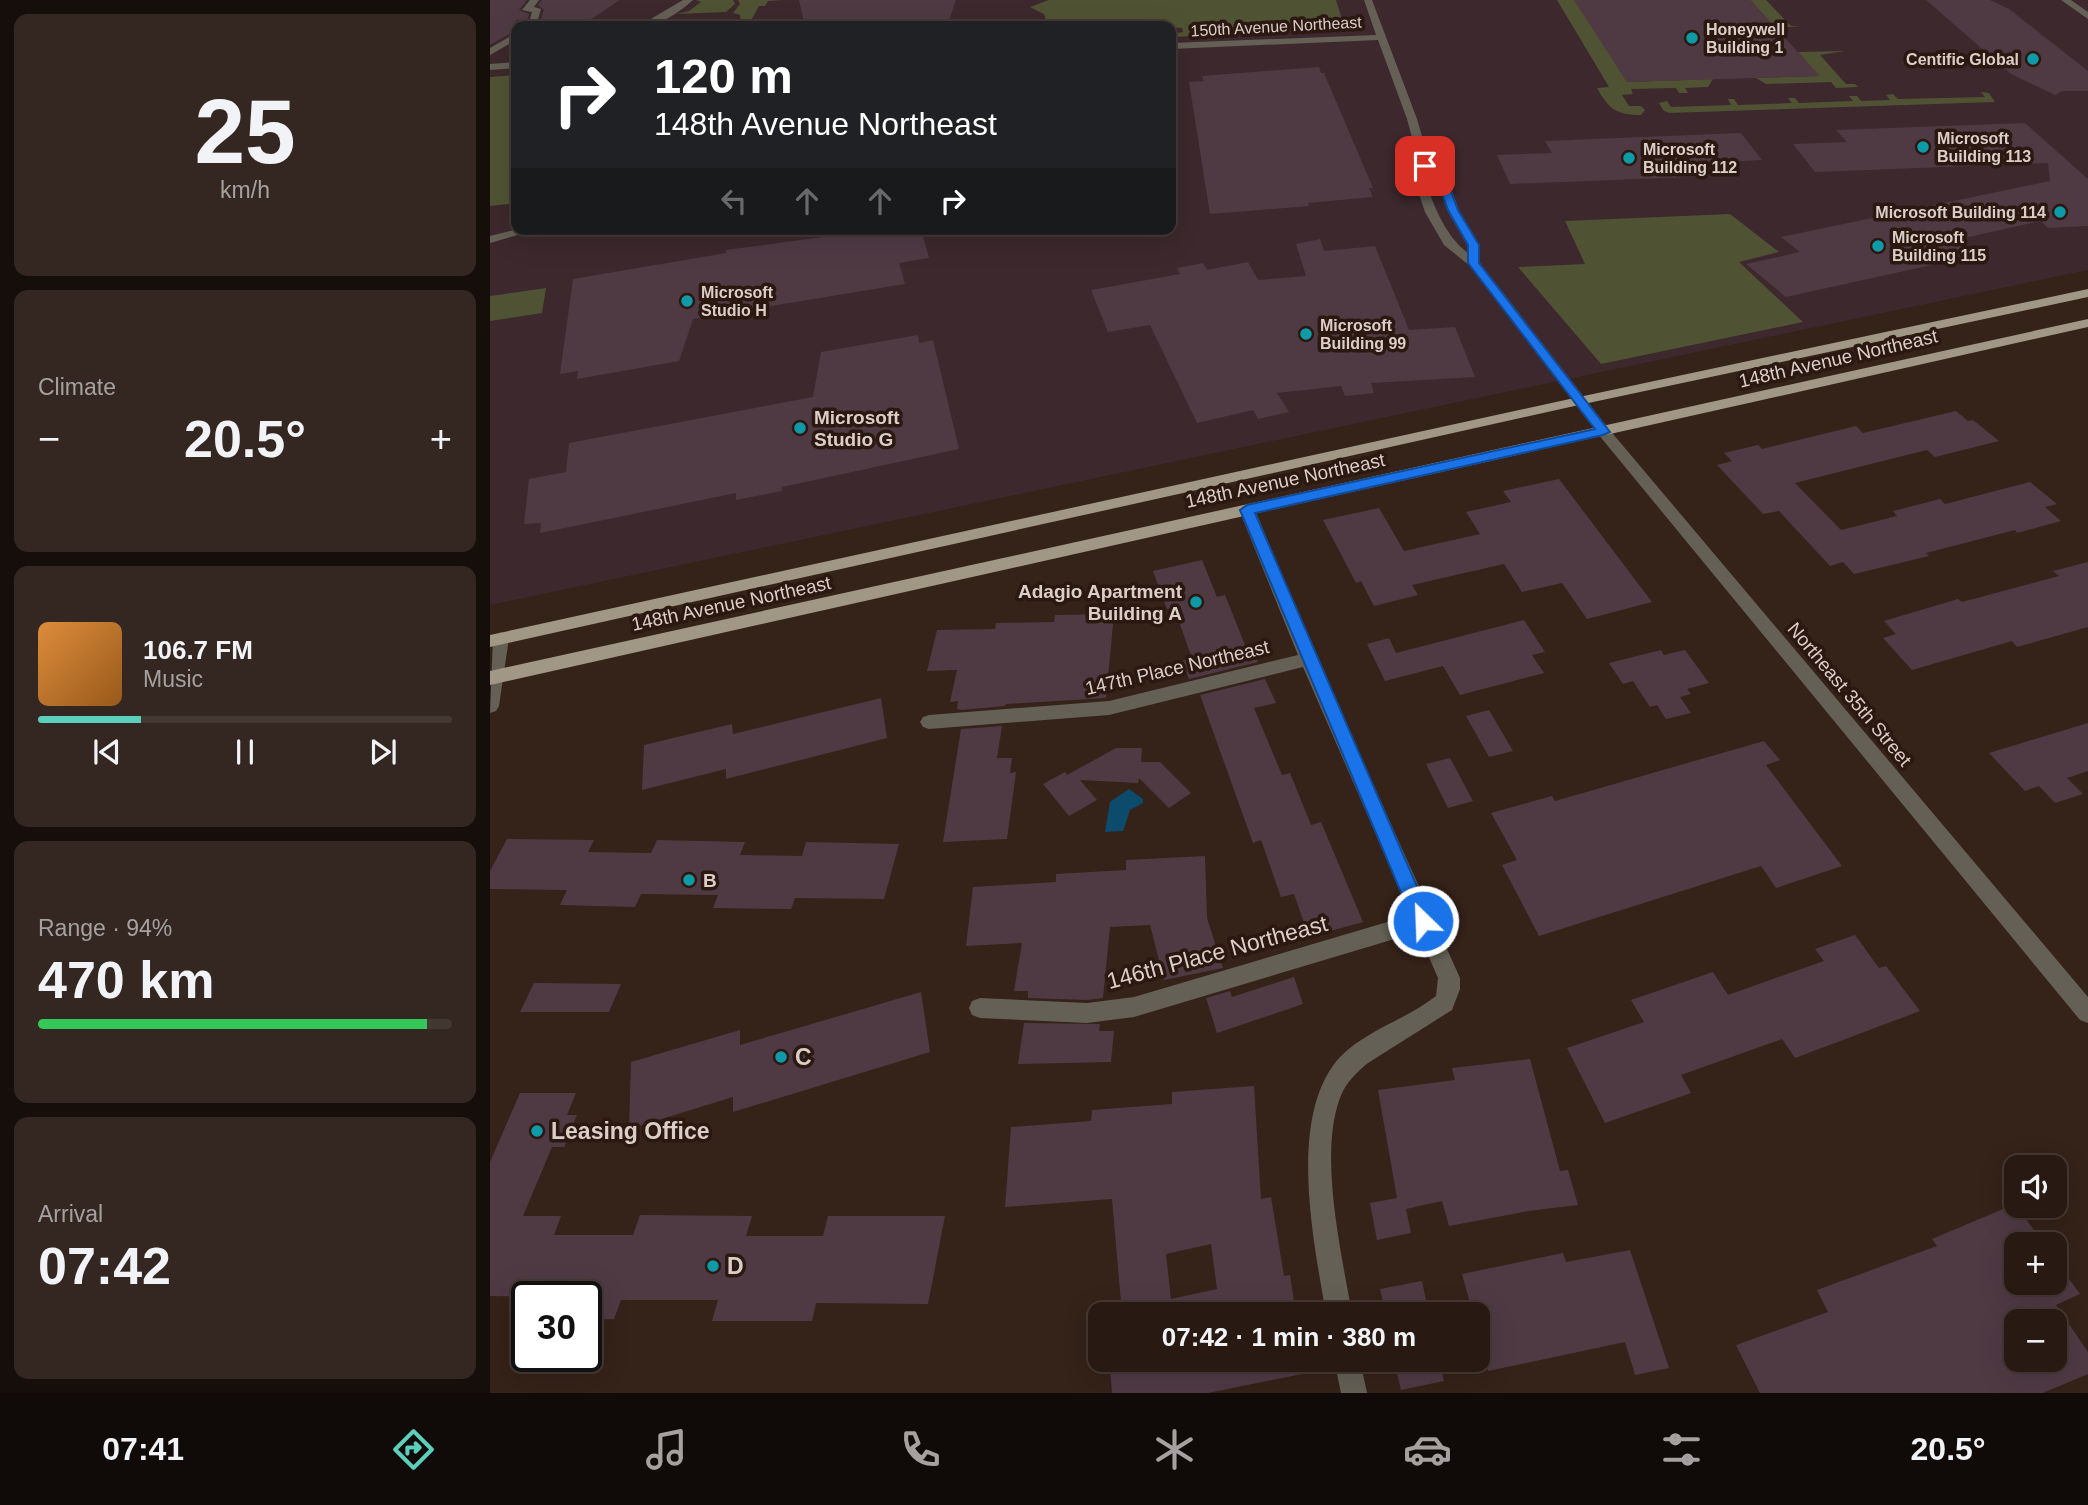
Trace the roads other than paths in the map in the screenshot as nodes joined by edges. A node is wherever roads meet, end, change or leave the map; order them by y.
1 (535, 0) edge
2 (688, 0) edge
3 (1368, 0) edge
4 (2065, 0) edge
5 (2088, 16) edge
6 (533, 21) edge
7 (653, 21) edge
8 (1382, 37) junction
9 (511, 39) edge
10 (1176, 46) edge
11 (490, 52) edge
12 (511, 65) edge
13 (490, 67) edge
14 (1425, 166) junction
15 (511, 234) edge
16 (490, 240) edge
17 (1474, 263) junction
18 (2088, 293) edge
19 (2088, 323) edge
20 (1579, 401) junction
21 (1603, 432) junction
22 (1247, 510) junction
23 (495, 640) edge
24 (1308, 659) junction
25 (492, 677) edge
26 (490, 706) edge
27 (929, 722) dead end
28 (1423, 921) junction
29 (980, 1008) dead end
30 (2088, 1013) edge
31 (1337, 1302) edge
32 (1350, 1372) edge
33 (1354, 1393) edge

1 - 6 street
2 - 7 street
3 - 8 street
4 - 5 street
8 - 10 street, 150th Avenue Northeast
8 - 14 street
9 - 11 street
12 - 13 street
14 - 17 street
14 - 17 street
15 - 16 street
17 - 20 street, Northeast 35th Street
18 - 20 main road, 148th Avenue Northeast
19 - 21 main road, 148th Avenue Northeast
20 - 21 street, Northeast 35th Street
20 - 23 main road, 148th Avenue Northeast
21 - 22 main road, 148th Avenue Northeast
21 - 30 street, Northeast 35th Street
22 - 24 street
22 - 25 main road, 148th Avenue Northeast
23 - 25 street
24 - 27 street, 147th Place Northeast
24 - 28 street
25 - 26 street
28 - 29 street, 146th Place Northeast
28 - 31 street
32 - 33 street

